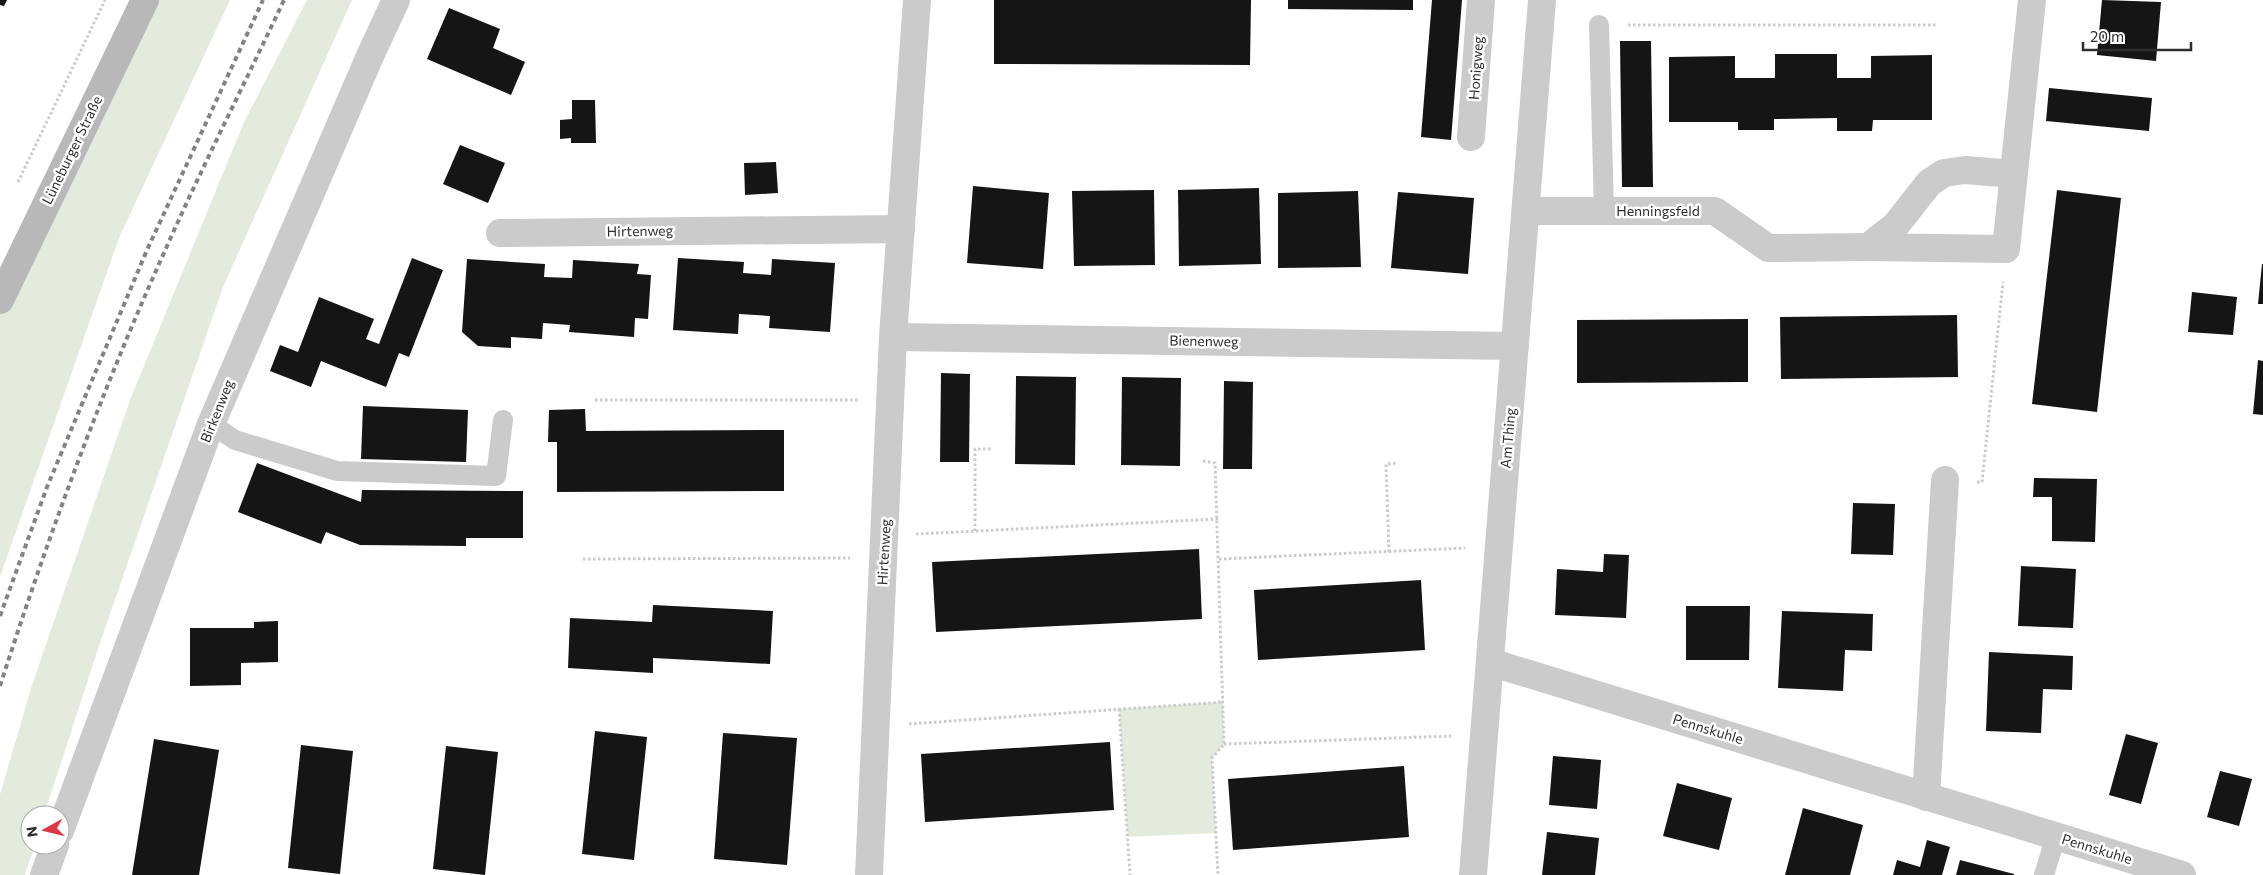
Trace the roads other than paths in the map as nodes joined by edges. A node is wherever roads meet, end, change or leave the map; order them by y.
1 (145, 0) edge
2 (396, 0) edge
3 (917, 0) edge
4 (1481, 0) edge
5 (1542, 0) edge
6 (2032, 0) edge
7 (1599, 25) road end
8 (1471, 137) dead end
9 (2014, 174) junction
10 (1526, 211) junction
11 (1604, 211) junction
12 (901, 229) junction
13 (500, 232) dead end
14 (1868, 247) junction
15 (0, 300) edge
16 (893, 337) junction
17 (1515, 346) junction
18 (503, 420) dead end
19 (210, 424) junction
20 (1944, 480) road end
21 (1490, 662) junction
22 (1926, 796) junction
23 (70, 805) edge
24 (2056, 836) junction
25 (51, 855) edge
26 (44, 875) edge
27 (869, 875) edge
28 (1473, 875) edge
29 (2044, 875) edge
30 (2182, 875) edge

1 - 15 street, Lüneburger Straße
2 - 19 street, Birkenweg
3 - 12 street, Hirtenweg
4 - 8 street, Honigweg
5 - 10 street, Am Thing
6 - 9 street
7 - 11 lane
9 - 14 street
9 - 14 street, Henningsfeld
10 - 11 street, Henningsfeld
10 - 17 street, Am Thing
11 - 14 street, Henningsfeld
12 - 13 street, Hirtenweg
12 - 16 street, Hirtenweg
16 - 17 street, Bienenweg
16 - 27 street, Hirtenweg
17 - 21 street, Am Thing
18 - 19 lane
19 - 23 street, Birkenweg
20 - 22 street
21 - 22 street, Pennskuhle
21 - 28 street, Am Thing
22 - 24 street, Pennskuhle
24 - 29 lane
24 - 30 street, Pennskuhle
25 - 26 street

